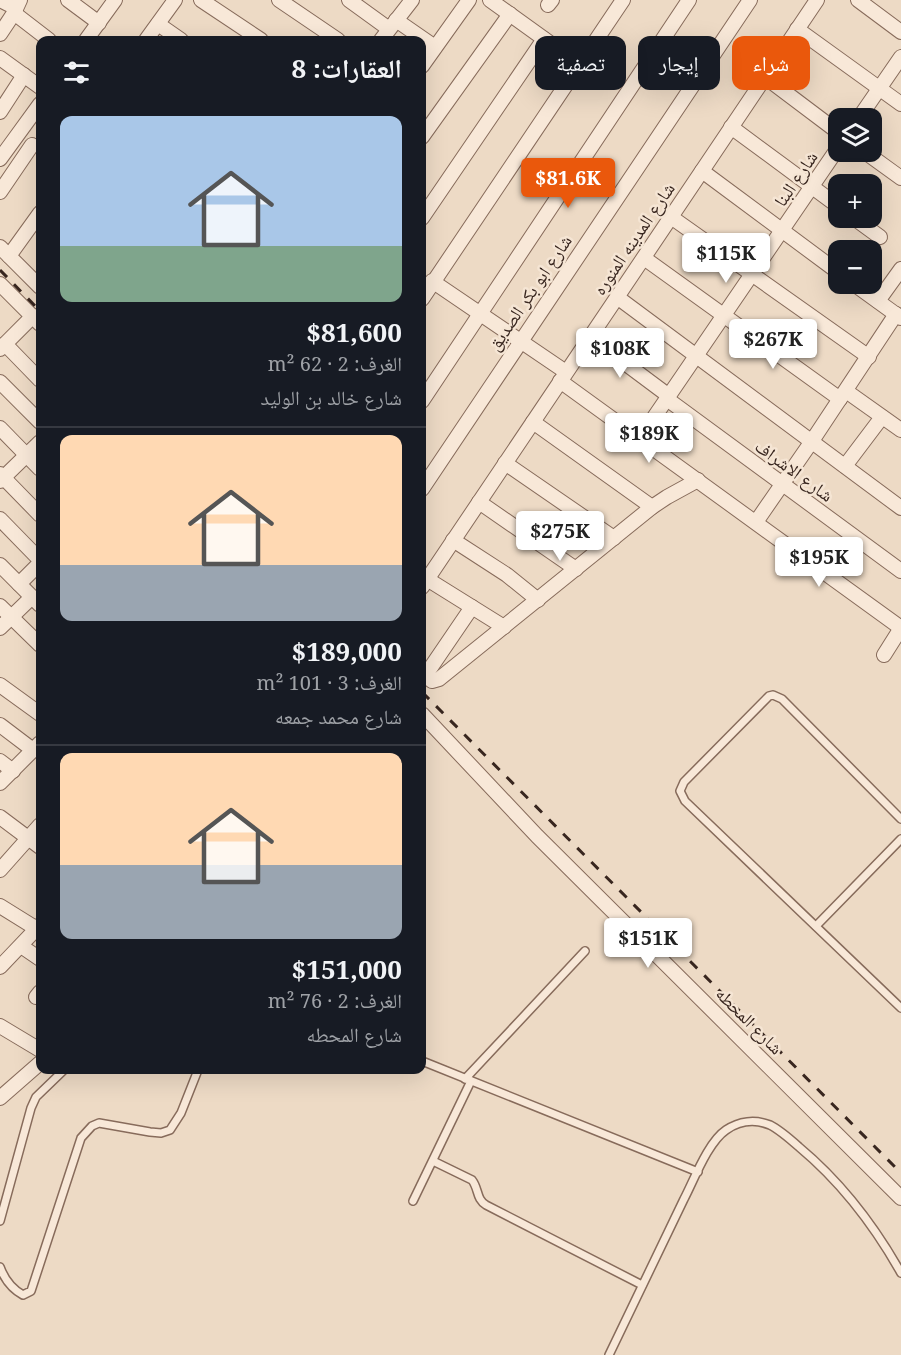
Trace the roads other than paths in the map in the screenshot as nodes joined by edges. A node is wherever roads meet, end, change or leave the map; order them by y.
1 (0, 0) edge
2 (68, 0) edge
3 (115, 0) edge
4 (176, 0) edge
5 (201, 0) edge
6 (279, 0) edge
7 (349, 0) edge
8 (412, 0) edge
9 (469, 0) edge
10 (490, 0) edge
11 (623, 0) edge
12 (689, 0) edge
13 (750, 0) edge
14 (817, 0) edge
15 (858, 0) edge
16 (17, 7) edge
17 (510, 14) junction
18 (99, 23) junction
19 (158, 24) junction
20 (393, 25) junction
21 (797, 29) junction
22 (901, 32) edge
23 (0, 34) edge
24 (45, 36) edge
25 (89, 36) edge
26 (149, 36) edge
27 (175, 36) edge
28 (255, 36) edge
29 (332, 36) edge
30 (384, 36) edge
31 (414, 36) edge
32 (540, 36) edge
33 (598, 36) edge
34 (792, 36) edge
35 (426, 42) edge
36 (435, 47) junction
37 (535, 52) edge
38 (901, 57) edge
39 (0, 58) edge
40 (426, 60) edge
41 (24, 75) junction
42 (36, 84) edge
43 (880, 88) junction
44 (561, 90) edge
45 (756, 90) edge
46 (782, 90) edge
47 (901, 104) edge
48 (866, 108) edge
49 (36, 109) edge
50 (0, 112) edge
51 (828, 124) edge
52 (731, 128) junction
53 (426, 131) edge
54 (18, 134) junction
55 (36, 149) edge
56 (0, 159) edge
57 (829, 162) edge
58 (879, 162) edge
59 (702, 171) junction
60 (901, 178) edge
61 (812, 187) junction
62 (0, 192) edge
63 (828, 199) edge
64 (426, 212) edge
65 (36, 217) edge
66 (671, 217) junction
67 (868, 228) edge
68 (782, 231) junction
69 (880, 237) dead end
70 (4, 251) edge
71 (644, 258) junction
72 (828, 265) edge
73 (901, 269) edge
74 (752, 274) junction
75 (36, 281) edge
76 (432, 281) junction
77 (0, 284) edge
78 (426, 292) edge
79 (867, 294) edge
80 (617, 297) junction
81 (878, 302) junction
82 (479, 313) junction
83 (724, 316) junction
84 (898, 316) edge
85 (36, 319) edge
86 (36, 321) edge
87 (590, 338) junction
88 (519, 340) junction
89 (2, 346) edge
90 (696, 356) junction
91 (868, 357) junction
92 (36, 376) edge
93 (563, 377) junction
94 (0, 381) edge
95 (426, 395) edge
96 (843, 395) junction
97 (668, 397) junction
98 (882, 417) junction
99 (36, 418) edge
100 (533, 422) junction
101 (0, 429) edge
102 (901, 430) edge
103 (640, 438) junction
104 (812, 441) junction
105 (36, 446) edge
106 (27, 455) junction
107 (505, 463) junction
108 (36, 465) edge
109 (845, 466) junction
110 (1, 478) edge
111 (698, 480) junction
112 (426, 483) edge
113 (783, 484) junction
114 (479, 502) junction
115 (652, 507) junction
116 (901, 508) edge
117 (36, 511) edge
118 (0, 519) edge
119 (756, 522) junction
120 (614, 538) junction
121 (453, 540) junction
122 (36, 557) edge
123 (0, 565) edge
124 (36, 565) edge
125 (576, 568) junction
126 (901, 571) edge
127 (426, 580) edge
128 (19, 584) junction
129 (426, 584) edge
130 (538, 600) junction
131 (36, 601) edge
132 (0, 606) edge
133 (471, 607) junction
134 (12, 617) junction
135 (504, 627) junction
136 (0, 628) edge
137 (901, 628) edge
138 (36, 641) edge
139 (884, 655) dead end
140 (426, 671) edge
141 (426, 677) edge
142 (0, 685) edge
143 (36, 711) edge
144 (426, 718) edge
145 (0, 725) edge
146 (36, 745) edge
147 (36, 747) edge
148 (0, 761) edge
149 (13, 771) junction
150 (0, 783) edge
151 (0, 817) edge
152 (901, 819) edge
153 (36, 829) edge
154 (28, 838) junction
155 (901, 839) edge
156 (36, 844) edge
157 (1, 867) edge
158 (0, 906) edge
159 (36, 925) edge
160 (816, 926) junction
161 (36, 930) edge
162 (21, 946) junction
163 (585, 951) dead end
164 (36, 956) edge
165 (0, 967) edge
166 (901, 1008) edge
167 (2, 1031) edge
168 (36, 1048) edge
169 (426, 1063) edge
170 (36, 1066) edge
171 (60, 1074) edge
172 (196, 1074) edge
173 (468, 1080) junction
174 (0, 1098) edge
175 (433, 1161) junction
176 (698, 1172) junction
177 (901, 1198) edge
178 (413, 1202) dead end
179 (0, 1221) edge
180 (0, 1267) edge
181 (901, 1273) edge
182 (642, 1285) junction
183 (609, 1355) edge

1 - 16 street
2 - 18 street
3 - 18 street
4 - 19 street
5 - 28 street
6 - 29 street
7 - 20 street
8 - 20 street
9 - 36 street
10 - 17 street
11 - 33 street
12 - 82 street
13 - 88 street, شارع ابو بكر الصديق
14 - 21 street, شارع المدينه المنوره
15 - 22 street
16 - 23 street
16 - 24 street
17 - 32 street
17 - 53 street
18 - 25 street
19 - 26 street
19 - 27 street
20 - 30 street
20 - 31 street
21 - 34 street, شارع المدينه المنوره
21 - 43 street
35 - 36 street
36 - 40 street
37 - 64 street
38 - 43 street
39 - 41 street
41 - 42 street
41 - 50 street
43 - 47 street
43 - 48 street
44 - 76 street
45 - 52 street, شارع المدينه المنوره
46 - 51 street
49 - 54 street
52 - 59 street, شارع المدينه المنوره
52 - 61 street
54 - 55 street
54 - 56 street
55 - 62 street
57 - 61 street, شارع البنا
58 - 60 street
59 - 66 street, شارع المدينه المنوره
59 - 68 street
61 - 63 street
61 - 68 street, شارع البنا
65 - 70 street
66 - 71 street, شارع المدينه المنوره
66 - 74 street
67 - 69 street
68 - 72 street
68 - 74 street, شارع البنا
70 - 75 street
71 - 80 street, شارع المدينه المنوره
71 - 83 street
73 - 81 street
74 - 83 street, شارع البنا
74 - 91 street
76 - 78 street
76 - 82 street
77 - 85 street
79 - 81 street
80 - 87 street, شارع المدينه المنوره
80 - 90 street
81 - 84 street
82 - 88 street
82 - 95 street
83 - 90 street, شارع البنا
83 - 96 street
84 - 91 street
86 - 89 street
87 - 93 street, شارع المدينه المنوره
87 - 97 street, شارع الاشراف
88 - 93 street
88 - 112 street, شارع ابو بكر الصديق
89 - 92 street
90 - 97 street, شارع البنا
90 - 104 street
91 - 96 street
93 - 100 street, شارع المدينه المنوره
93 - 103 street
94 - 99 street
96 - 98 street
96 - 104 street
97 - 103 street, شارع البنا
97 - 113 street, شارع الاشراف
98 - 102 street
98 - 109 street
100 - 107 street, شارع المدينه المنوره
100 - 115 street
101 - 106 street
103 - 111 street
104 - 109 street
104 - 113 street
105 - 106 street
106 - 108 street
106 - 110 street
107 - 114 street, شارع المدينه المنوره
107 - 120 street
109 - 116 street
110 - 117 street
111 - 115 street
111 - 119 street
113 - 119 street
113 - 126 street, شارع الاشراف
114 - 121 street, شارع المدينه المنوره
114 - 125 street
115 - 120 street
118 - 122 street
119 - 137 street
120 - 125 street
121 - 127 street, شارع المدينه المنوره
121 - 130 street
123 - 128 street
124 - 128 street
125 - 130 street
128 - 131 street
129 - 133 street
130 - 135 street
131 - 134 street
132 - 134 street
133 - 135 street
133 - 140 street
134 - 136 street
134 - 138 street
135 - 141 street
137 - 139 street
142 - 143 street
144 - 177 street, شارع المحطه
145 - 146 street
147 - 149 street
148 - 149 street
149 - 150 street
151 - 154 street
152 - 160 lane
153 - 154 street
154 - 156 street
154 - 157 street
155 - 160 lane
158 - 159 street
160 - 166 lane
161 - 162 street
162 - 164 street
162 - 165 street
163 - 173 lane
167 - 168 street
169 - 173 lane
170 - 174 street
171 - 179 lane
172 - 180 lane
173 - 175 lane
173 - 176 lane
175 - 178 lane
175 - 182 lane
176 - 181 lane
176 - 182 lane
182 - 183 lane

